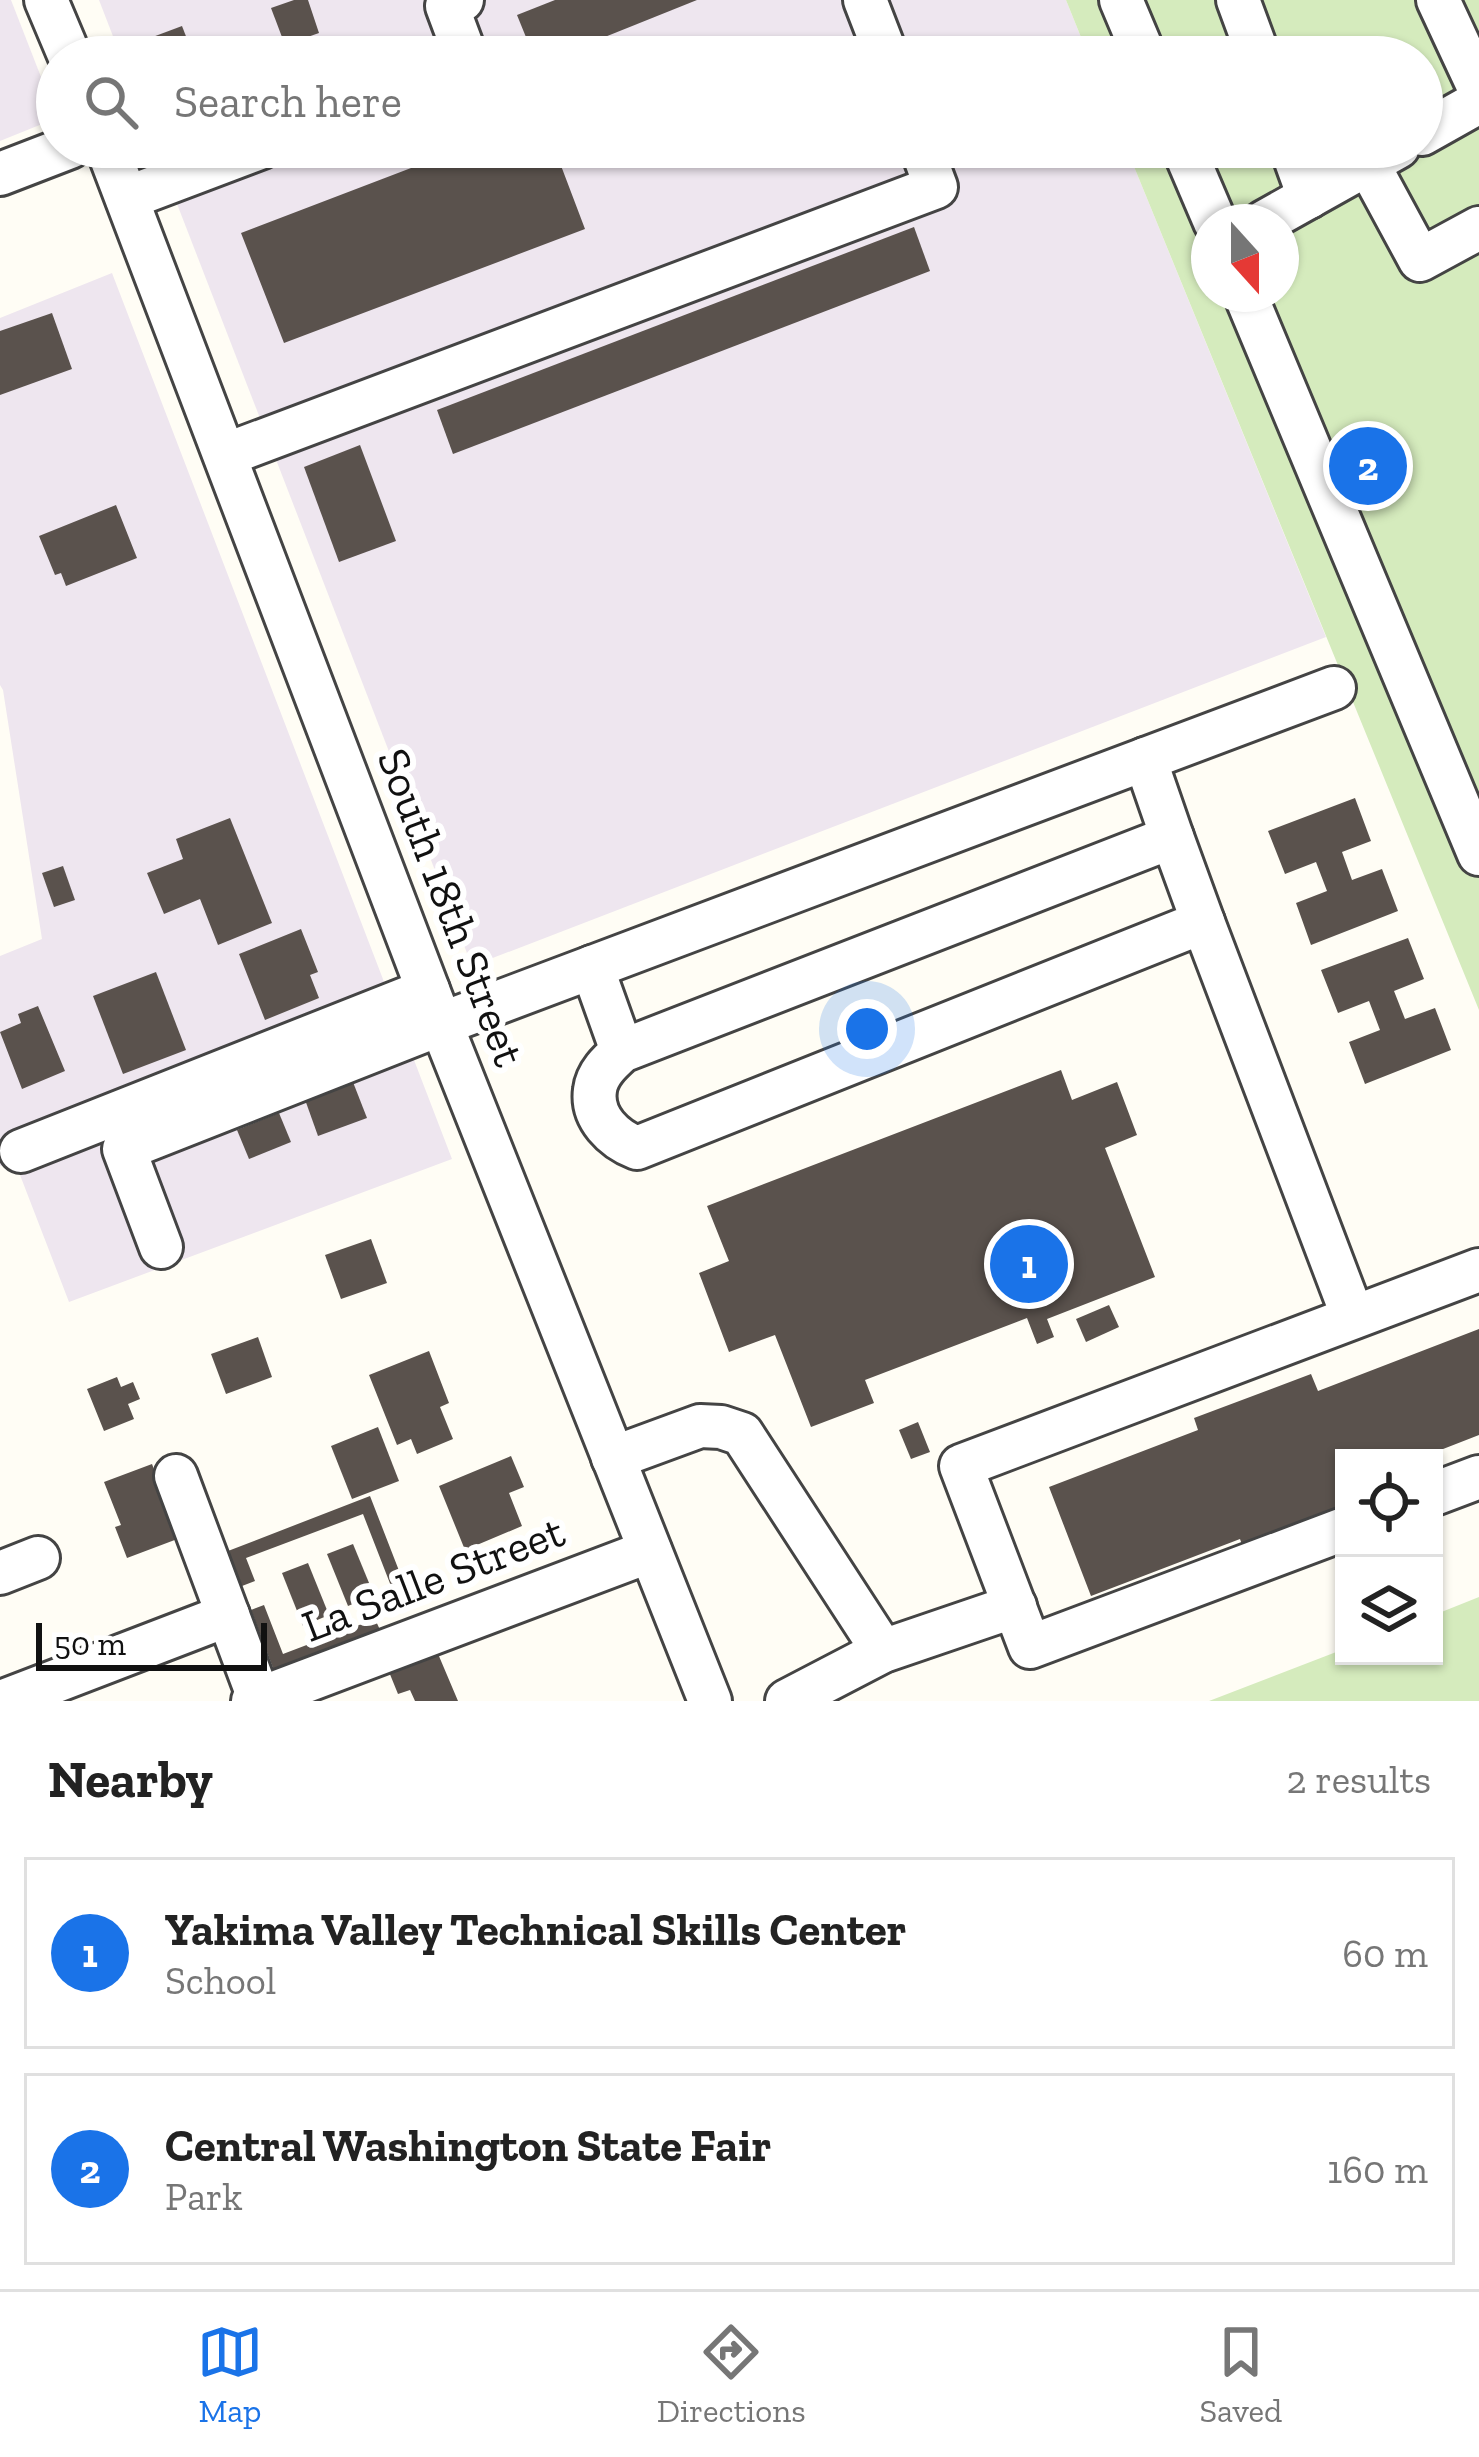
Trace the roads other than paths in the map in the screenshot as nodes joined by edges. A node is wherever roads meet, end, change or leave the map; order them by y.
1 (46, 0) edge
2 (462, 0) edge
3 (865, 0) edge
4 (1121, 0) edge
5 (1238, 0) edge
6 (1438, 0) edge
7 (61, 36) edge
8 (458, 36) edge
9 (878, 36) edge
10 (1136, 36) edge
11 (1251, 36) edge
12 (1479, 88) edge
13 (1479, 102) edge
14 (1443, 122) edge
15 (36, 160) edge
16 (115, 168) edge
17 (206, 168) edge
18 (929, 168) edge
19 (1192, 168) edge
20 (1299, 168) edge
21 (1360, 168) edge
22 (1388, 168) edge
23 (0, 174) edge
24 (1309, 197) junction
25 (127, 198) junction
26 (1207, 204) edge
27 (1296, 204) edge
28 (1479, 229) edge
29 (1253, 312) edge
30 (224, 455) junction
31 (1334, 688) dead end
32 (1145, 759) junction
33 (1172, 837) junction
34 (1479, 854) edge
35 (1203, 922) junction
36 (592, 967) junction
37 (434, 1007) junction
38 (622, 1051) junction
39 (118, 1132) junction
40 (22, 1151) dead end
41 (161, 1246) dead end
42 (1479, 1270) edge
43 (1352, 1317) junction
44 (613, 1458) junction
45 (176, 1476) dead end
46 (1479, 1478) edge
47 (1443, 1492) edge
48 (1335, 1531) edge
49 (650, 1551) junction
50 (1015, 1606) junction
51 (228, 1615) junction
52 (883, 1652) junction
53 (257, 1700) edge
54 (4, 1701) edge
55 (710, 1701) edge
56 (788, 1701) edge

1 - 7 street
2 - 8 street
3 - 9 street
4 - 10 street
5 - 11 street
6 - 12 street
13 - 14 street
15 - 23 street
16 - 25 street, South 18th Street
17 - 25 street
18 - 30 street
19 - 26 street
20 - 24 street
21 - 24 street
22 - 28 street
24 - 27 street
25 - 30 street, South 18th Street
29 - 34 street
30 - 37 street, South 18th Street
31 - 32 street
32 - 33 street
32 - 36 street
33 - 35 street
33 - 38 street
35 - 38 street
35 - 43 street
36 - 37 street
36 - 38 street
37 - 39 street
37 - 44 street, South 18th Street
39 - 40 street
39 - 41 street
42 - 43 street
43 - 50 street
44 - 49 street, South 18th Street
44 - 52 street
45 - 51 street
46 - 47 street
48 - 50 street
49 - 53 street, La Salle Street
49 - 55 street, South 18th Street
50 - 52 street
51 - 53 street
51 - 54 street
52 - 56 street

